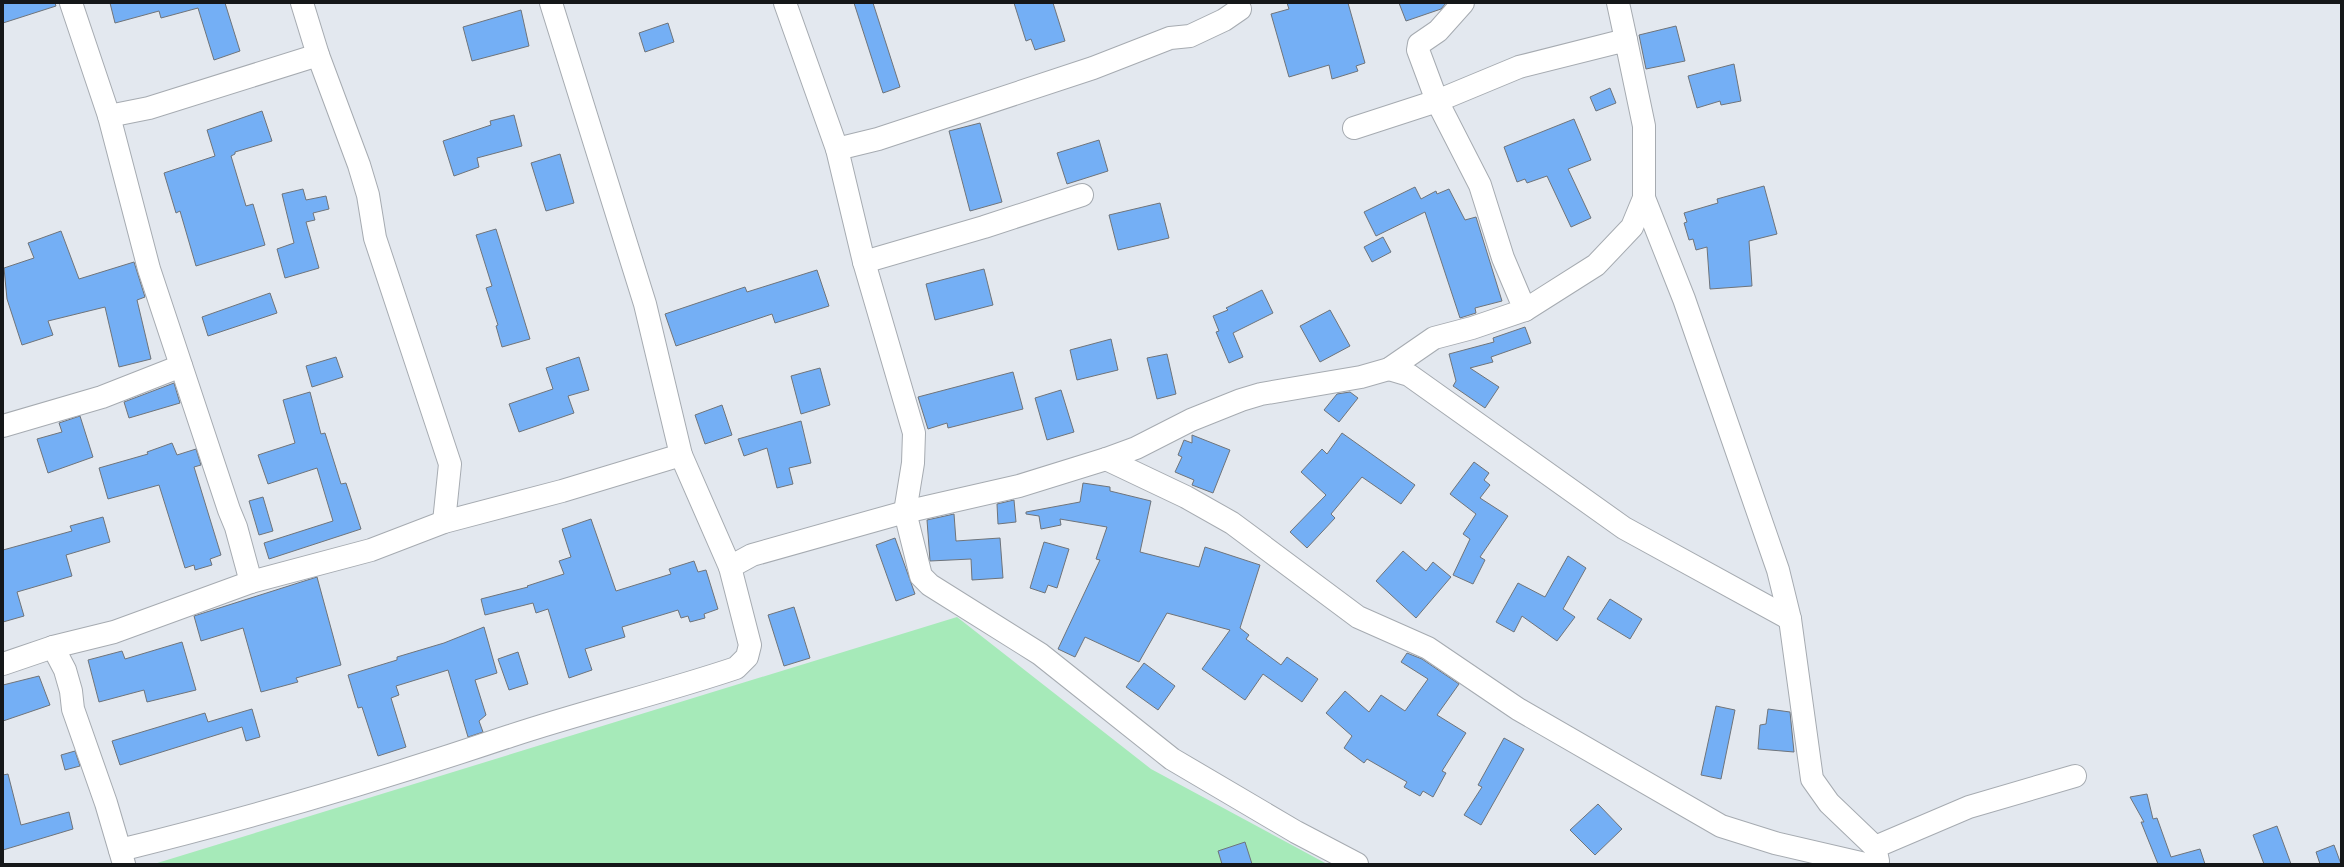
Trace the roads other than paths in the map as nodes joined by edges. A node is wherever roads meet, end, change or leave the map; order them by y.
1 (71, 3) edge
2 (302, 3) edge
3 (550, 3) edge
4 (785, 3) edge
5 (1463, 3) edge
6 (1618, 3) edge
7 (1240, 8) dead end
8 (1626, 40) junction
9 (318, 55) junction
10 (1437, 101) junction
11 (109, 116) junction
12 (1354, 128) dead end
13 (837, 149) junction
14 (1082, 195) dead end
15 (1644, 198) junction
16 (864, 262) junction
17 (1525, 310) junction
18 (181, 366) junction
19 (1389, 369) junction
20 (3, 426) edge
21 (680, 454) junction
22 (1106, 459) junction
23 (905, 512) junction
24 (444, 522) junction
25 (730, 567) junction
26 (251, 582) junction
27 (1790, 619) junction
28 (53, 647) junction
29 (3, 664) edge
30 (2075, 776) dead end
31 (122, 857) edge
32 (1873, 858) edge
33 (1357, 864) edge

1 - 11 street
2 - 9 street
3 - 21 street
4 - 13 street
5 - 10 street
6 - 8 street
7 - 13 street
8 - 10 street
8 - 15 street
9 - 11 street
9 - 24 street
10 - 12 street
10 - 17 street
11 - 18 street
13 - 16 street
14 - 16 street
15 - 17 street
15 - 27 street
16 - 23 street
17 - 19 street
18 - 20 street
18 - 26 street
19 - 22 street
19 - 27 street
21 - 24 street
21 - 25 street
22 - 23 street
22 - 32 street
23 - 25 street
23 - 33 street
24 - 26 street
25 - 31 street
26 - 28 street
27 - 32 street
28 - 29 street
28 - 31 street
30 - 32 street

